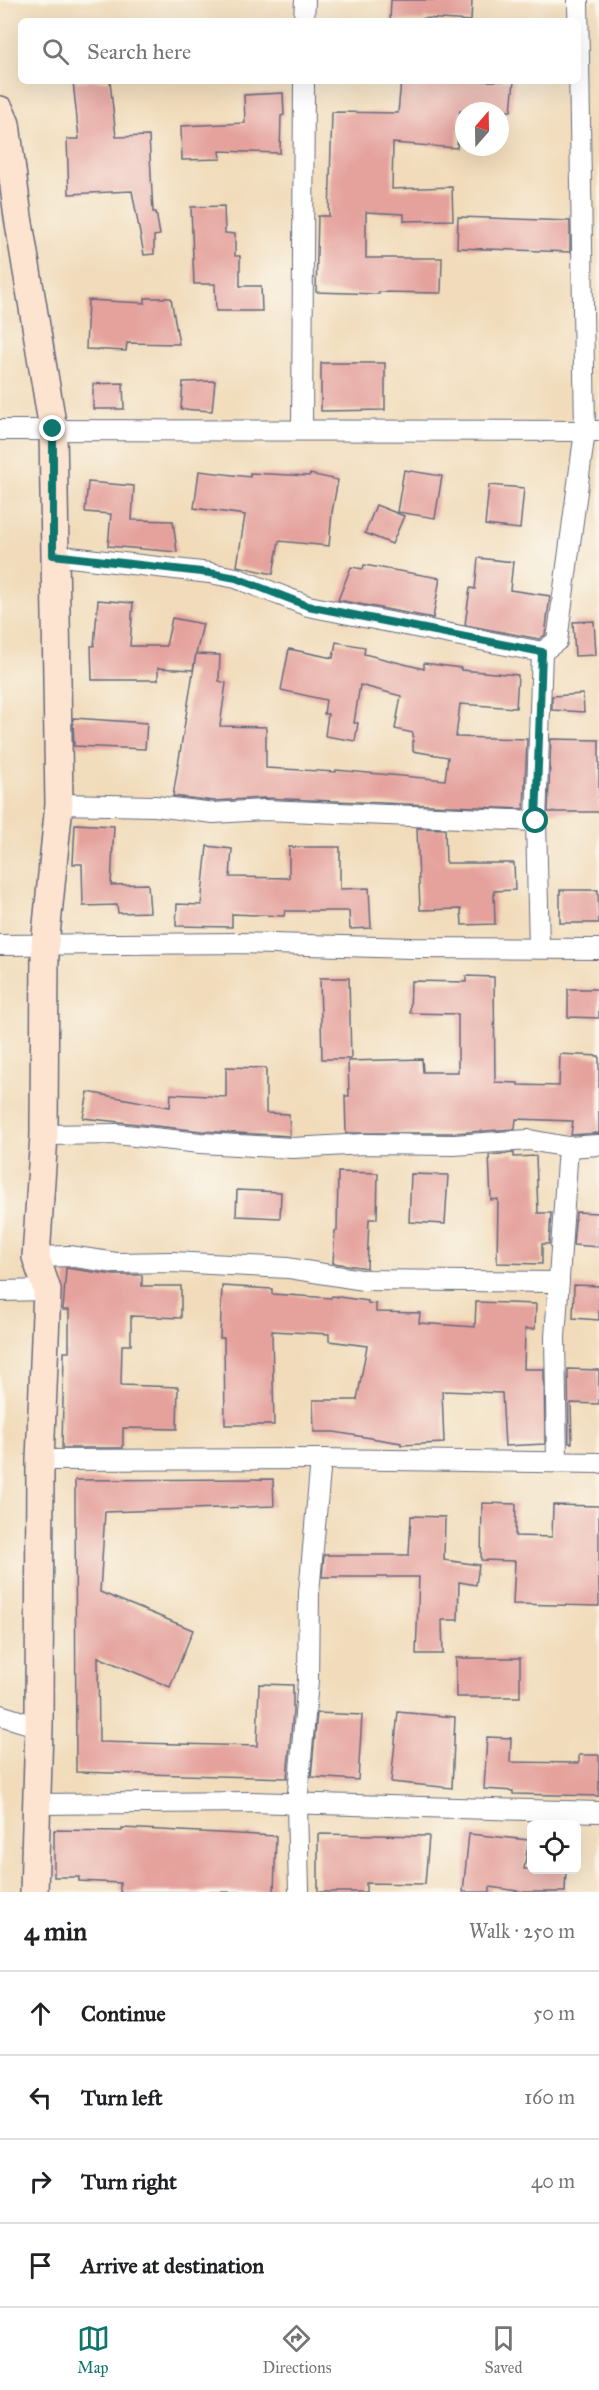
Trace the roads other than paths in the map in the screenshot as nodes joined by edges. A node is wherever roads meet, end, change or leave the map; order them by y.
1 (304, 0) edge
2 (579, 0) edge
3 (304, 18) edge
4 (580, 18) edge
5 (581, 66) edge
6 (304, 84) edge
7 (0, 110) edge
8 (53, 429) junction
9 (0, 430) edge
10 (302, 430) junction
11 (592, 431) edge
12 (53, 555) junction
13 (542, 652) junction
14 (59, 804) junction
15 (536, 821) junction
16 (0, 945) edge
17 (45, 945) junction
18 (538, 948) junction
19 (599, 949) edge
20 (44, 1135) junction
21 (599, 1145) edge
22 (568, 1147) junction
23 (36, 1257) junction
24 (559, 1282) junction
25 (46, 1290) junction
26 (0, 1291) edge
27 (321, 1459) junction
28 (40, 1460) junction
29 (557, 1462) junction
30 (599, 1463) edge
31 (0, 1715) edge
32 (39, 1727) junction
33 (37, 1804) junction
34 (297, 1804) junction
35 (599, 1812) edge
36 (34, 1892) edge
37 (299, 1892) edge

1 - 3 street
2 - 4 street
5 - 11 street
6 - 10 street
7 - 8 street
8 - 9 street
8 - 10 street
8 - 12 street
10 - 11 street
11 - 13 street
12 - 13 street
12 - 14 street
13 - 15 street
14 - 15 street
14 - 17 street
15 - 18 street
16 - 17 street
17 - 18 street
17 - 20 street
18 - 19 street
20 - 22 street
20 - 23 street
21 - 22 street
22 - 24 street
23 - 24 street
23 - 25 street
24 - 29 street
25 - 26 street
25 - 28 street
27 - 28 street
27 - 29 street
27 - 34 street
28 - 32 street
29 - 30 street
31 - 32 street
32 - 33 street
33 - 34 street
33 - 36 street
34 - 35 street
34 - 37 street

